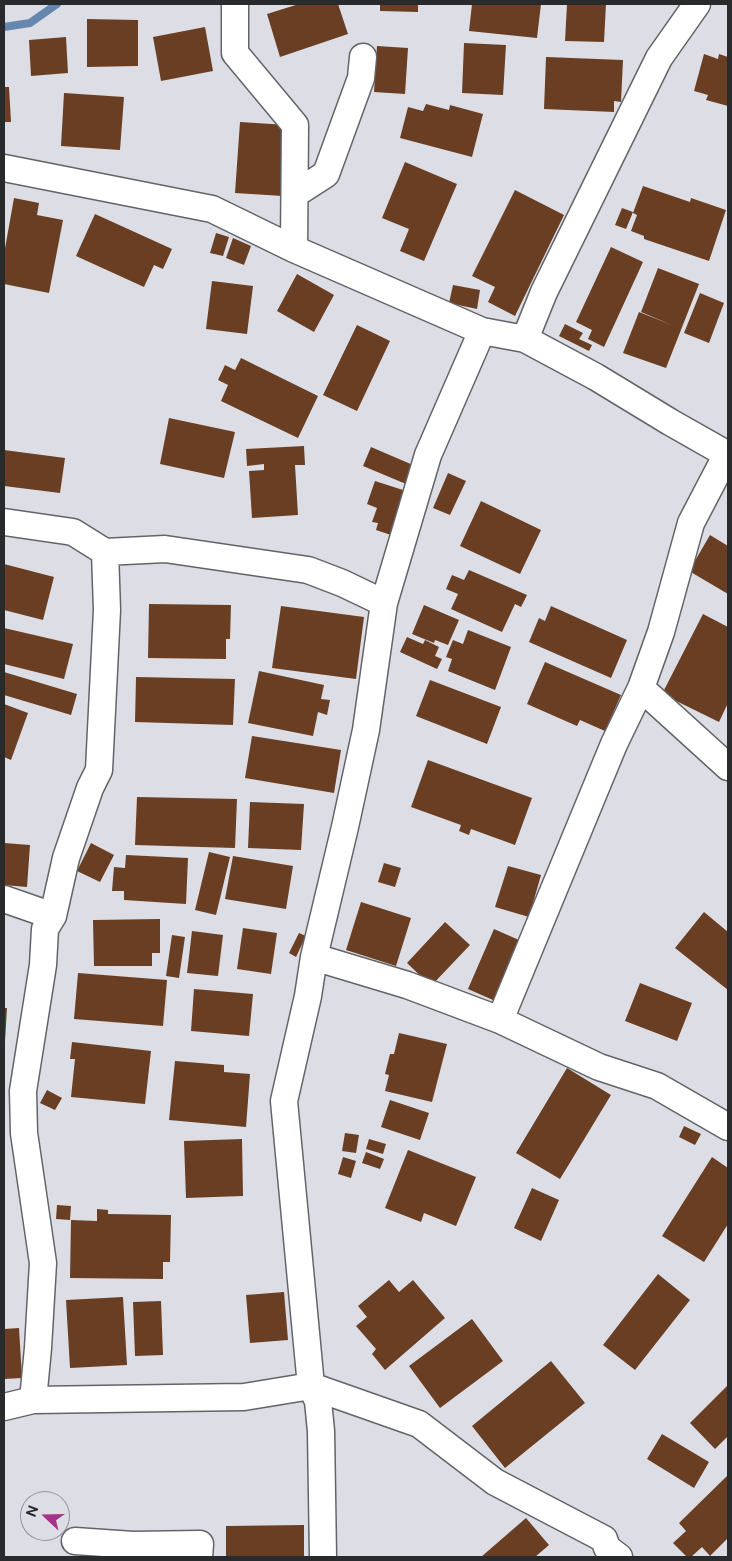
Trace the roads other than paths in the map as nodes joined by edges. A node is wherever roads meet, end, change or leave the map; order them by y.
1 (235, 4) edge
2 (697, 4) edge
3 (363, 57) dead end
4 (4, 168) edge
5 (295, 194) junction
6 (294, 249) junction
7 (482, 331) junction
8 (525, 339) junction
9 (727, 454) edge
10 (4, 522) edge
11 (105, 552) junction
12 (384, 603) junction
13 (642, 688) junction
14 (728, 767) edge
15 (4, 899) edge
16 (53, 916) junction
17 (314, 956) junction
18 (500, 1020) junction
19 (728, 1128) edge
20 (311, 1386) junction
21 (33, 1400) junction
22 (4, 1406) edge
23 (74, 1541) dead end
24 (199, 1557) edge
25 (323, 1557) edge
26 (619, 1557) edge

1 - 5 street
2 - 8 street
3 - 5 street
4 - 6 street
5 - 6 street
6 - 7 street
7 - 8 street
7 - 12 street
8 - 9 street
9 - 13 street
10 - 11 street
11 - 12 street
11 - 16 street
12 - 17 street
13 - 14 street
13 - 18 street
15 - 16 street
16 - 21 street
17 - 18 street
17 - 20 street
18 - 19 street
20 - 21 street
20 - 25 street
20 - 26 street
21 - 22 street
23 - 24 street

